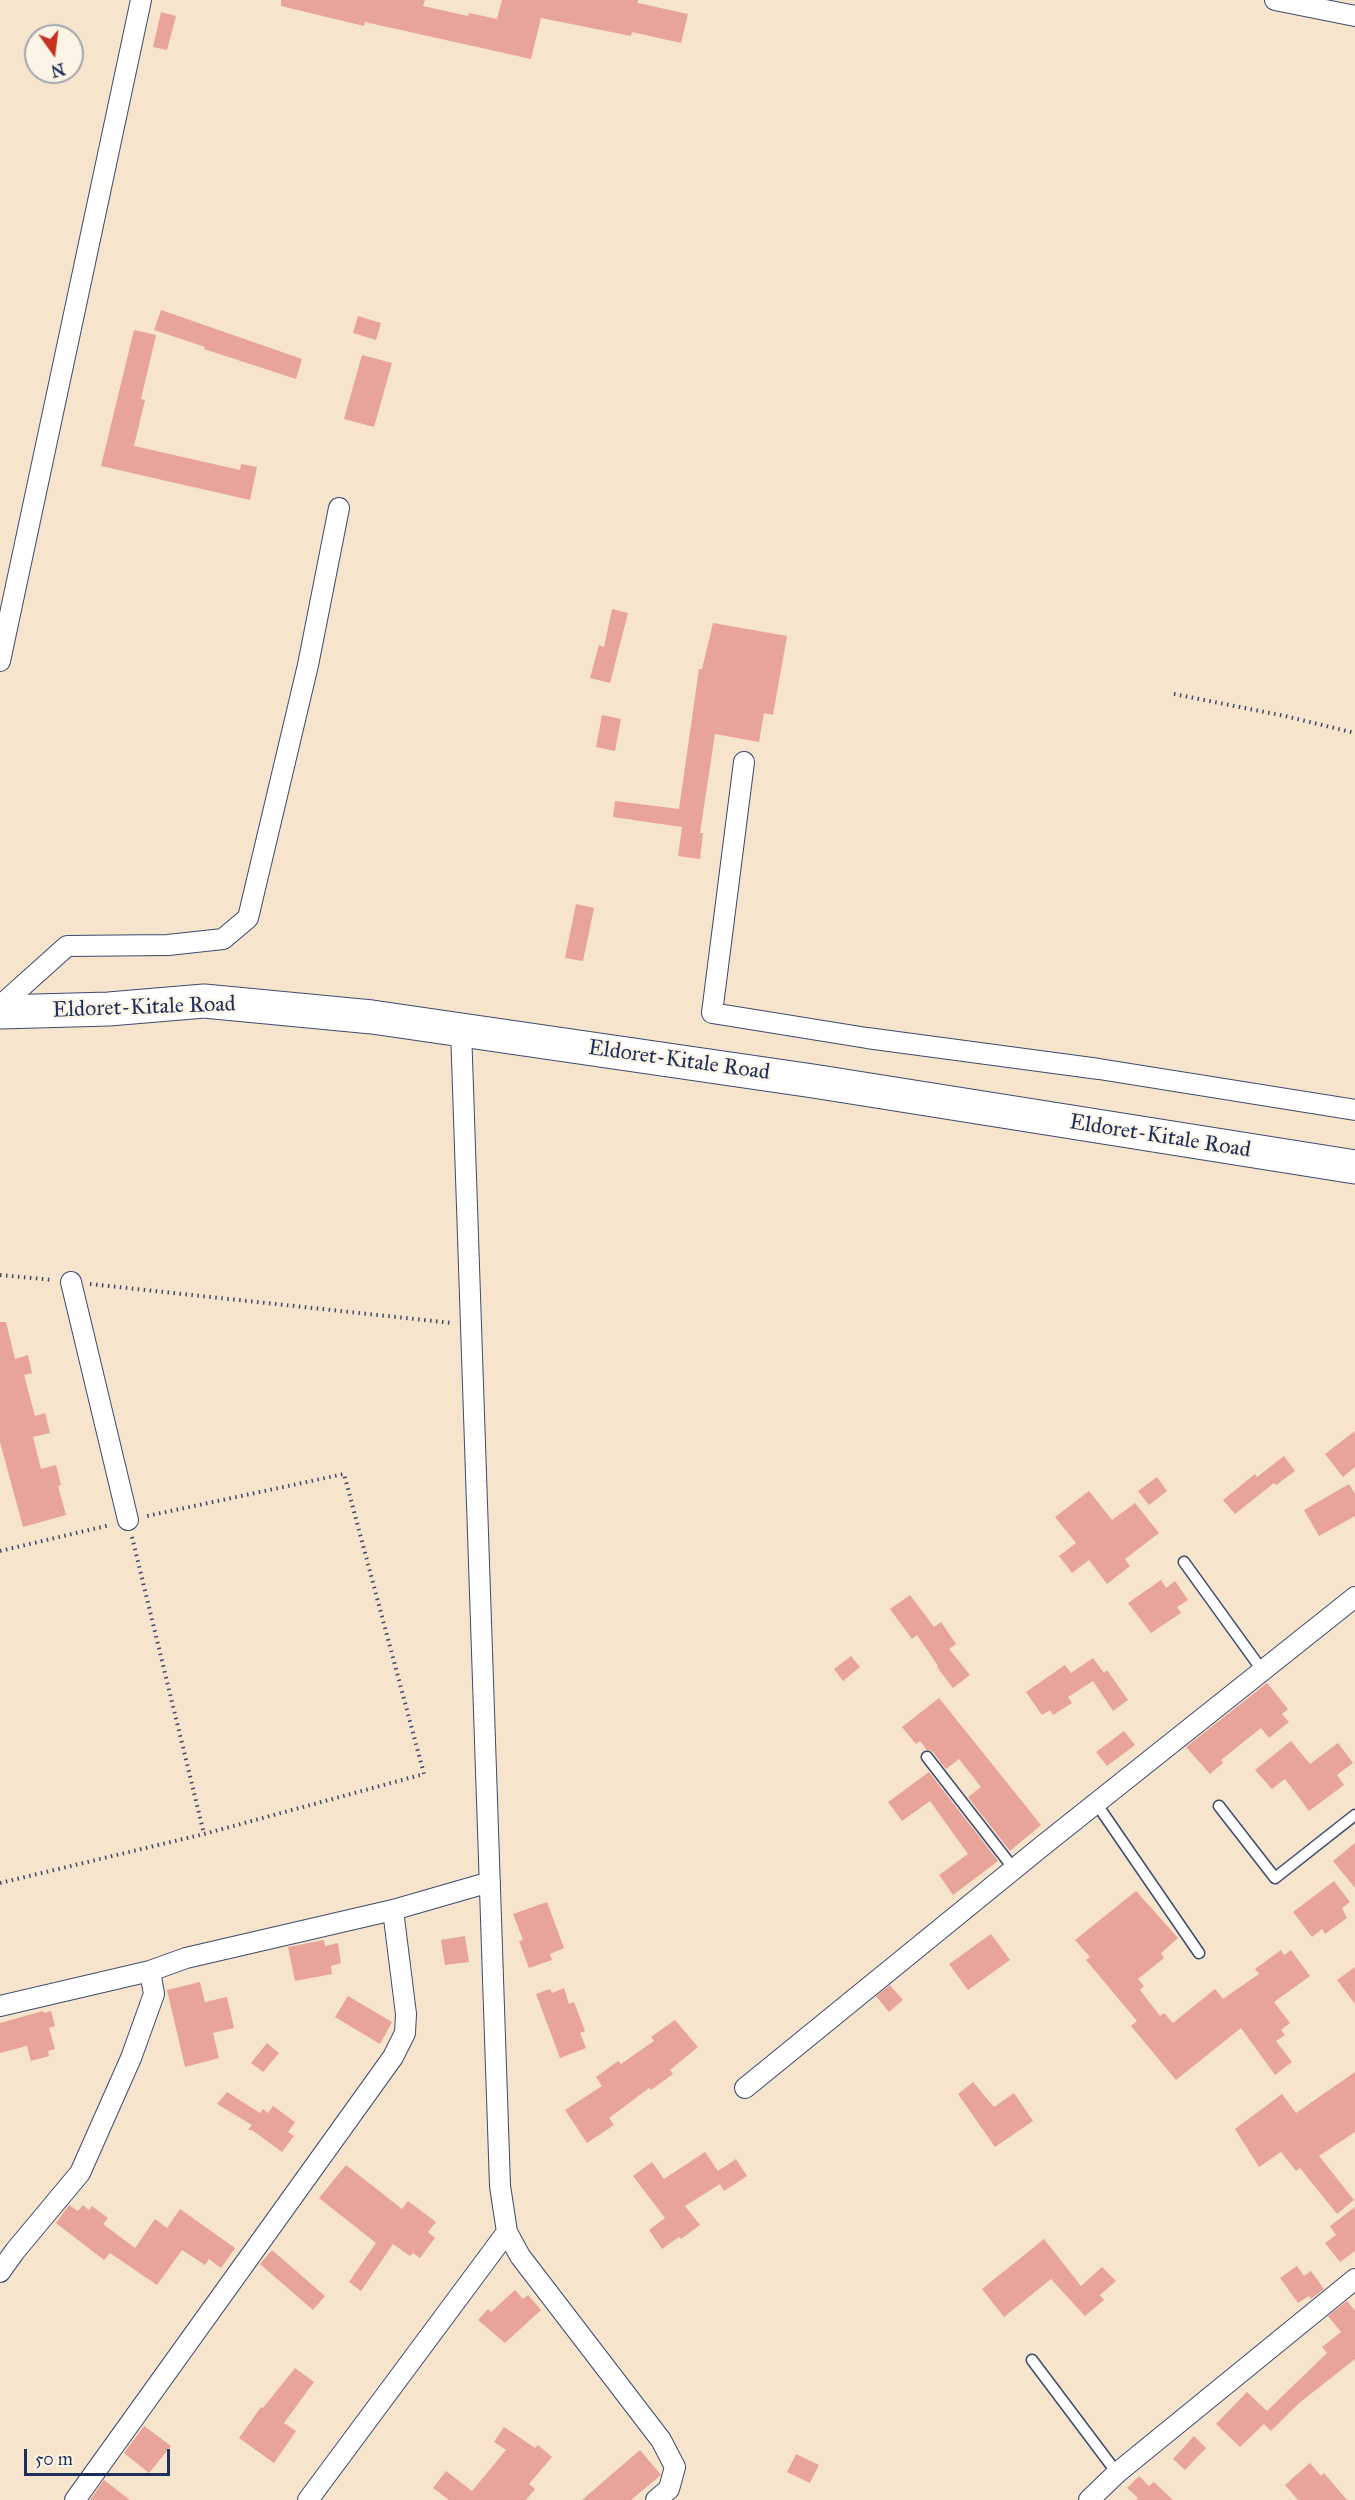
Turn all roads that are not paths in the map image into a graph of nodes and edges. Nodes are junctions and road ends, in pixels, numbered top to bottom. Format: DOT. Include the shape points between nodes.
graph roads {
  1 [pos="141,0"];
  2 [pos="1275,0"];
  3 [pos="1355,16"];
  4 [pos="339,507"];
  5 [pos="0,661"];
  6 [pos="744,762"];
  7 [pos="0,1005"];
  8 [pos="0,1012"];
  9 [pos="461,1029"];
  10 [pos="1355,1110"];
  11 [pos="1355,1167"];
  12 [pos="71,1282"];
  13 [pos="128,1520"];
  14 [pos="1184,1562"];
  15 [pos="1355,1597"];
  16 [pos="1262,1670"];
  17 [pos="927,1757"];
  18 [pos="1096,1803"];
  19 [pos="1219,1806"];
  20 [pos="1355,1815"];
  21 [pos="1014,1869"];
  22 [pos="490,1882"];
  23 [pos="393,1910"];
  24 [pos="1199,1953"];
  25 [pos="150,1971"];
  26 [pos="0,2006"];
  27 [pos="745,2088"];
  28 [pos="507,2232"];
  29 [pos="0,2272"];
  30 [pos="1355,2279"];
  31 [pos="1032,2360"];
  32 [pos="1116,2473"];
  33 [pos="75,2500"];
  34 [pos="308,2500"];
  35 [pos="656,2500"];
  36 [pos="1089,2500"];
  1 -- 5 [label="street"];
  2 -- 3 [label="street"];
  4 -- 7 [label="street" via="308,665 248,918 223,939 168,945 68,946"];
  6 -- 10 [label="street" via="712,1013"];
  8 -- 9 [label="highway, Eldoret-Kitale Road" via="204,1002 338,1013"];
  9 -- 11 [label="highway, Eldoret-Kitale Road"];
  9 -- 22 [label="street"];
  12 -- 13 [label="street"];
  14 -- 16 [label="lane"];
  15 -- 16 [label="street"];
  16 -- 18 [label="street"];
  17 -- 21 [label="lane"];
  18 -- 21 [label="street"];
  18 -- 24 [label="lane"];
  19 -- 20 [label="lane" via="1275,1878"];
  21 -- 27 [label="street"];
  22 -- 23 [label="street"];
  22 -- 28 [label="street" via="500,2186"];
  23 -- 25 [label="street" via="186,1958"];
  23 -- 33 [label="street" via="406,2014 405,2033 393,2057"];
  25 -- 26 [label="street"];
  25 -- 29 [label="street" via="154,1994 131,2058 80,2173"];
  28 -- 34 [label="street"];
  28 -- 35 [label="street" via="520,2256 661,2440 675,2467 669,2489"];
  30 -- 32 [label="street"];
  31 -- 32 [label="lane"];
  32 -- 36 [label="street"];
}
